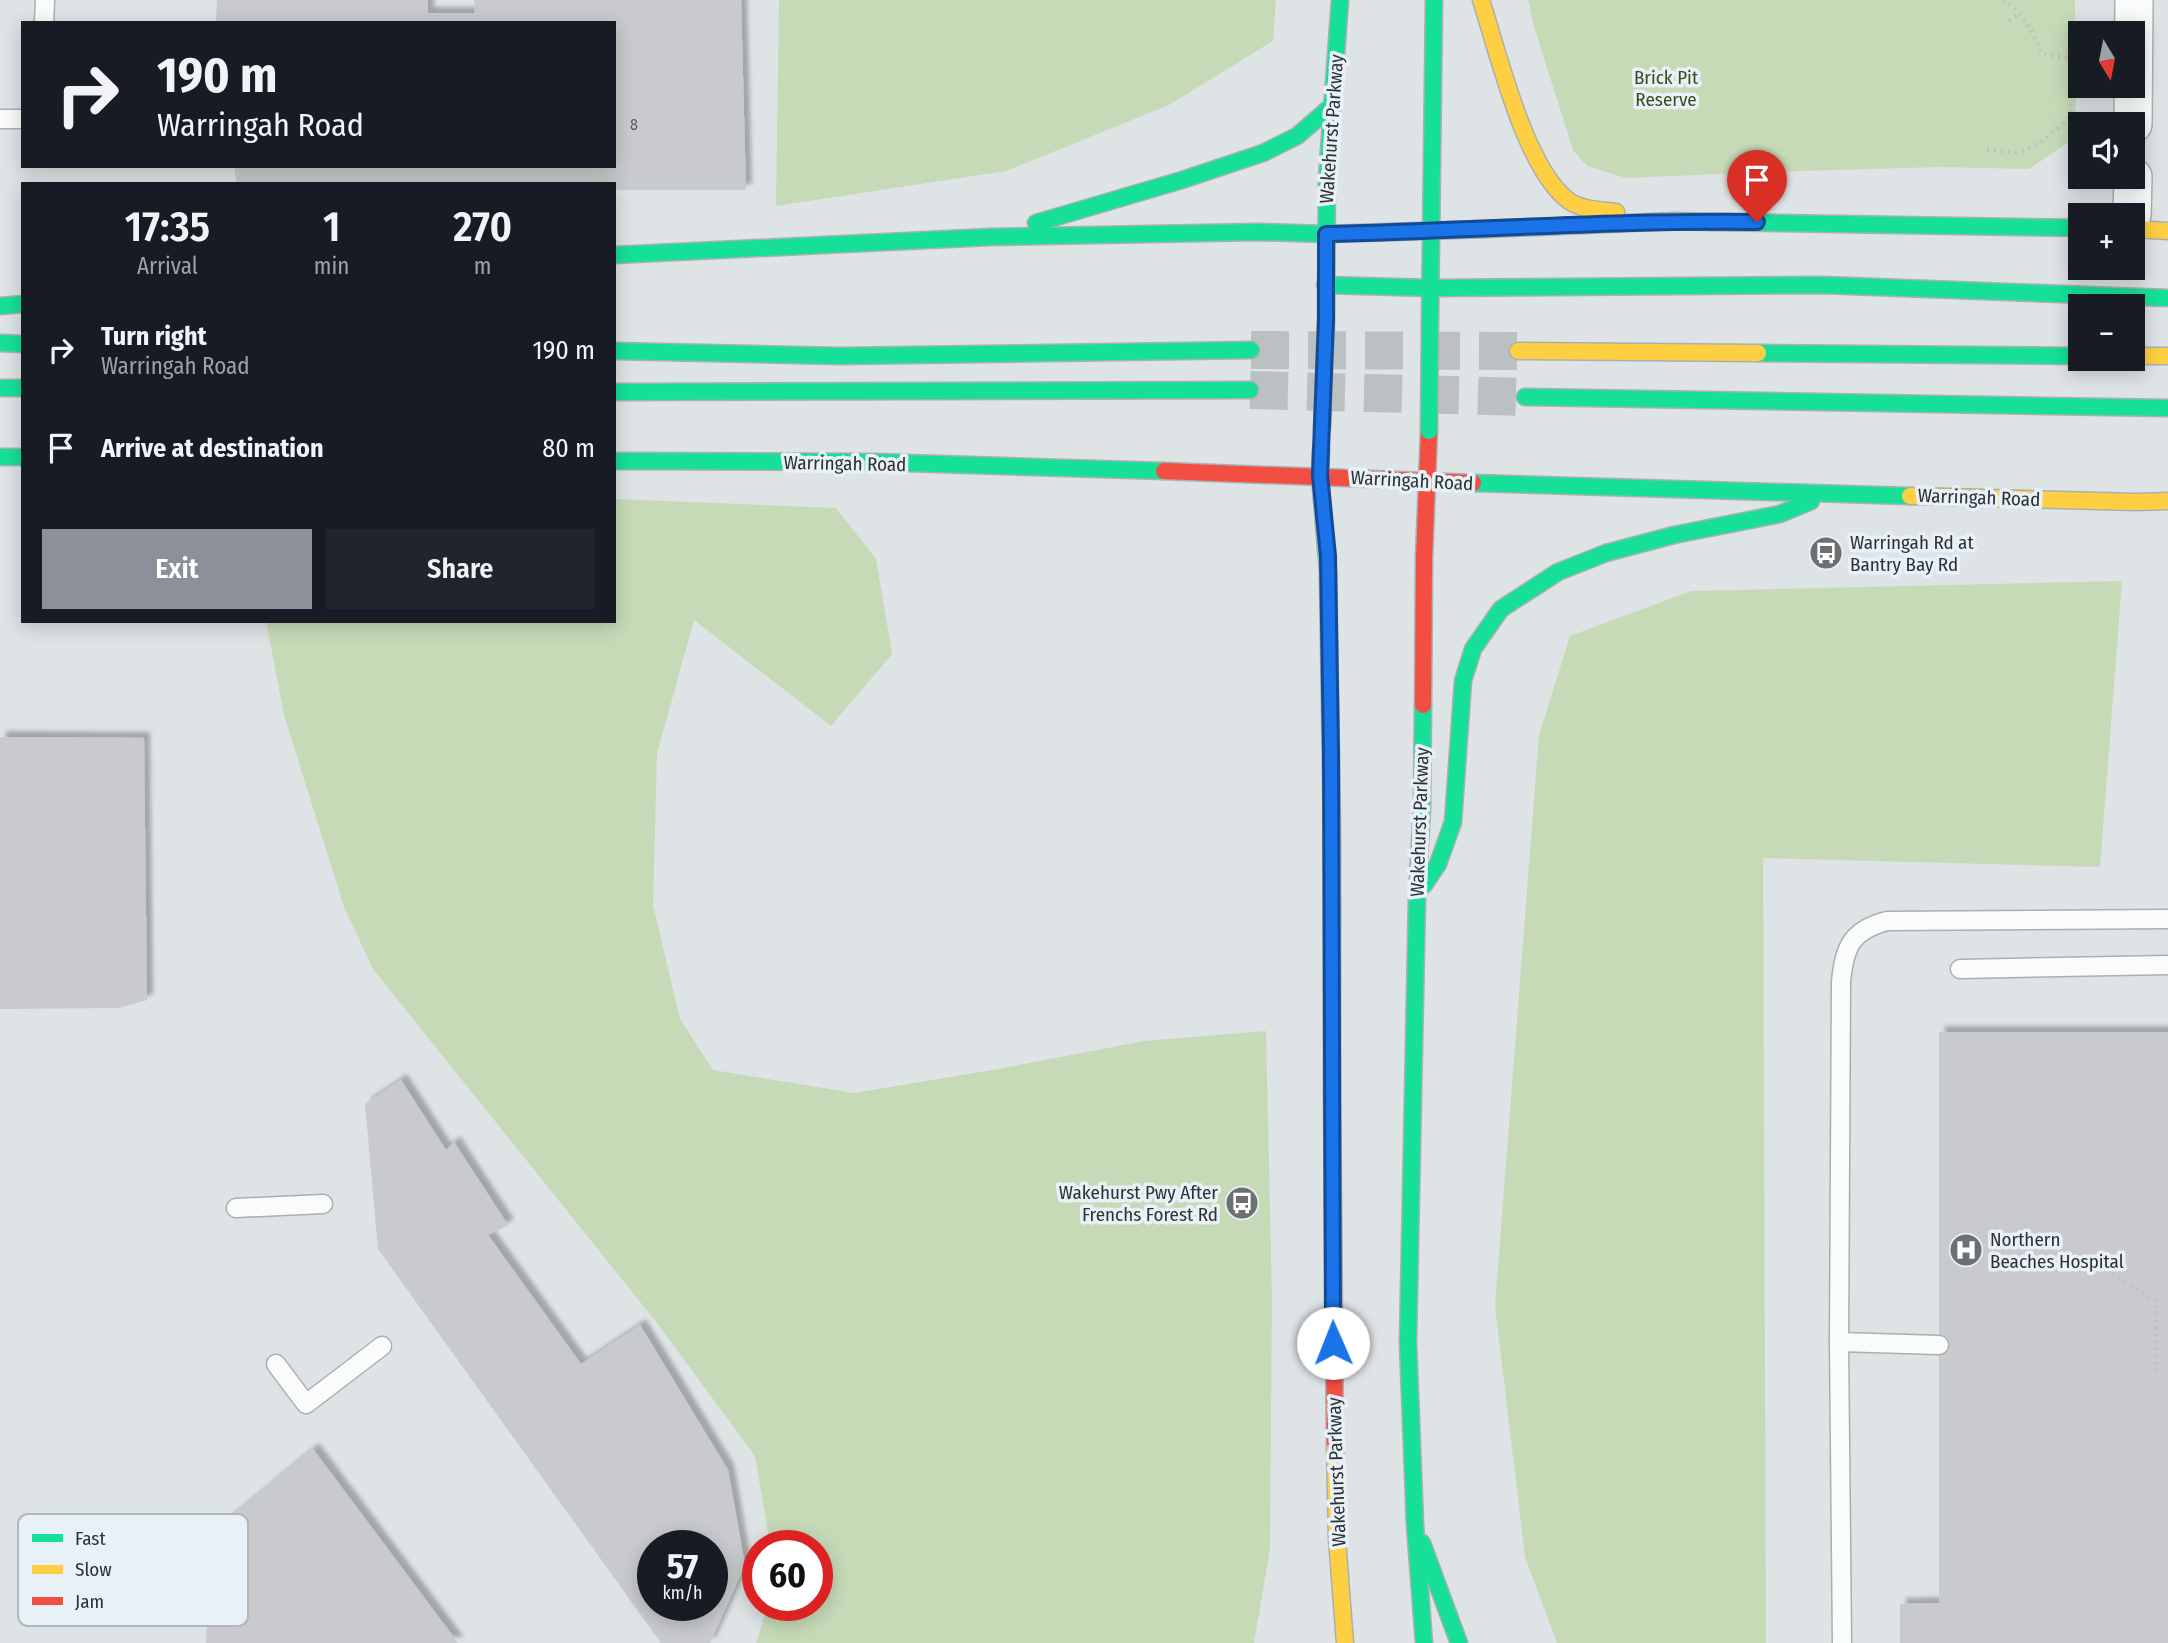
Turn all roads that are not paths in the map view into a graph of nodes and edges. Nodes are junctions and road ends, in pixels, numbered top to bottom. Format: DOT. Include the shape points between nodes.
graph roads {
  1 [pos="45,0"];
  2 [pos="1340,0"];
  3 [pos="1434,0"];
  4 [pos="1481,0"];
  5 [pos="2134,0"];
  6 [pos="44,21"];
  7 [pos="1333,105"];
  8 [pos="2133,112"];
  9 [pos="0,119"];
  10 [pos="21,119"];
  11 [pos="1676,221"];
  12 [pos="2068,228"];
  13 [pos="2145,230"];
  14 [pos="2168,231"];
  15 [pos="1431,232"];
  16 [pos="1326,234"];
  17 [pos="990,237"];
  18 [pos="616,256"];
  19 [pos="1325,285"];
  20 [pos="1432,288"];
  21 [pos="2168,298"];
  22 [pos="21,304"];
  23 [pos="0,306"];
  24 [pos="0,343"];
  25 [pos="21,344"];
  26 [pos="1251,350"];
  27 [pos="616,351"];
  28 [pos="1518,351"];
  29 [pos="2068,356"];
  30 [pos="2145,356"];
  31 [pos="2168,356"];
  32 [pos="0,388"];
  33 [pos="21,388"];
  34 [pos="1250,390"];
  35 [pos="616,392"];
  36 [pos="1525,397"];
  37 [pos="2168,408"];
  38 [pos="0,457"];
  39 [pos="21,457"];
  40 [pos="616,461"];
  41 [pos="1320,475"];
  42 [pos="1426,480"];
  43 [pos="1829,493"];
  44 [pos="2168,501"];
  45 [pos="1416,896"];
  46 [pos="2168,919"];
  47 [pos="2168,965"];
  48 [pos="1960,969"];
  49 [pos="323,1203"];
  50 [pos="236,1208"];
  51 [pos="1839,1342"];
  52 [pos="1939,1345"];
  53 [pos="382,1346"];
  54 [pos="276,1364"];
  55 [pos="1415,1525"];
  56 [pos="1342,1638"];
  57 [pos="1424,1643"];
  58 [pos="1459,1643"];
  59 [pos="1842,1643"];
  1 -- 6 [label="lane"];
  2 -- 7 [label="main road, Wakehurst Parkway"];
  3 -- 15 [label="main road, Wakehurst Parkway"];
  4 -- 11 [label="main road" via="1522,125 1555,189 1585,208"];
  5 -- 8 [label="street"];
  7 -- 16 [label="main road, Wakehurst Parkway"];
  7 -- 17 [label="main road" via="1297,135 1263,152"];
  9 -- 10 [label="lane"];
  11 -- 12 [label="main road"];
  11 -- 15 [label="main road"];
  13 -- 14 [label="main road"];
  15 -- 16 [label="main road"];
  15 -- 20 [label="main road, Wakehurst Parkway"];
  16 -- 17 [label="main road"];
  16 -- 19 [label="main road, Wakehurst Parkway"];
  17 -- 18 [label="main road"];
  19 -- 20 [label="main road"];
  19 -- 41 [label="main road, Wakehurst Parkway, bridge"];
  20 -- 21 [label="main road" via="1823,285"];
  20 -- 42 [label="main road, Wakehurst Parkway, bridge"];
  22 -- 23 [label="main road"];
  24 -- 25 [label="main road"];
  26 -- 27 [label="main road" via="840,356"];
  28 -- 29 [label="main road"];
  30 -- 31 [label="main road"];
  32 -- 33 [label="main road"];
  34 -- 35 [label="main road"];
  36 -- 37 [label="main road"];
  38 -- 39 [label="main road"];
  40 -- 41 [label="main road, Warringah Road" via="874,462"];
  41 -- 42 [label="main road, Warringah Road"];
  41 -- 56 [label="main road, Wakehurst Parkway" via="1328,572 1332,1267"];
  42 -- 43 [label="main road, Warringah Road"];
  42 -- 45 [label="main road, Wakehurst Parkway" via="1422,807"];
  43 -- 44 [label="main road, Warringah Road"];
  43 -- 45 [label="main road" via="1780,514 1606,553 1558,572 1501,609 1473,649 1463,681 1453,822 1438,864"];
  45 -- 55 [label="main road, Wakehurst Parkway" via="1408,1343"];
  46 -- 51 [label="lane" via="1902,919 1873,924 1847,948 1841,982"];
  47 -- 48 [label="lane"];
  49 -- 50 [label="lane"];
  51 -- 52 [label="lane"];
  51 -- 59 [label="lane"];
  53 -- 54 [label="lane" via="306,1404"];
  55 -- 57 [label="main road, Wakehurst Parkway"];
  55 -- 58 [label="main road"];
}
